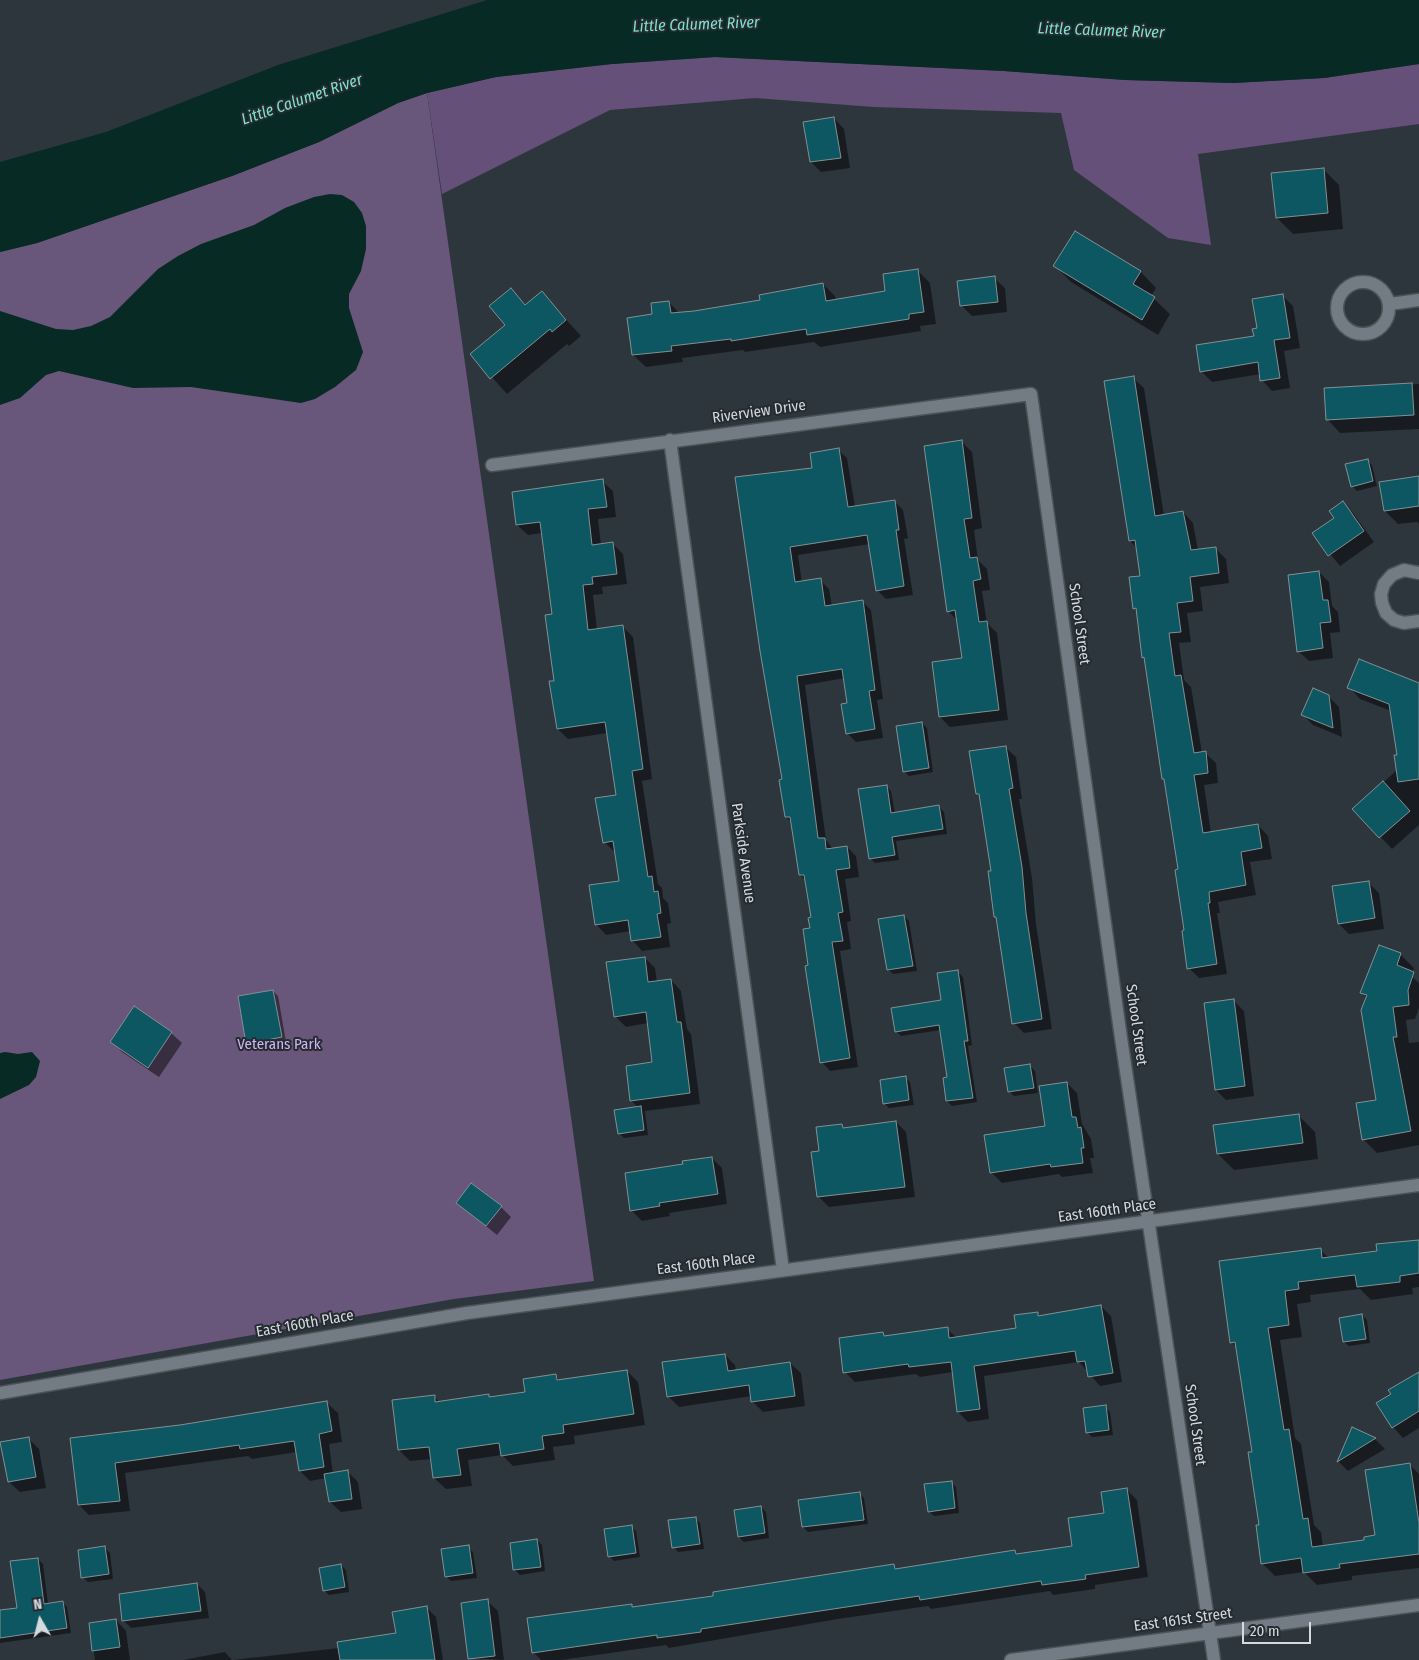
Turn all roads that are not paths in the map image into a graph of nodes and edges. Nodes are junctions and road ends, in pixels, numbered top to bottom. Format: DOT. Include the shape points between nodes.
graph roads {
  1 [pos="1419,300"];
  2 [pos="1390,304"];
  3 [pos="1031,394"];
  4 [pos="670,440"];
  5 [pos="492,465"];
  6 [pos="1419,573"];
  7 [pos="1419,621"];
  8 [pos="1419,1185"];
  9 [pos="1149,1222"];
  10 [pos="783,1270"];
  11 [pos="0,1393"];
  12 [pos="1419,1605"];
  13 [pos="1210,1632"];
  14 [pos="1010,1660"];
  15 [pos="1214,1660"];
  1 -- 2 [label="street"];
  2 -- 2 [label="street" via="1378,286 1359,282 1348,286 1340,295 1337,315 1350,331 1370,334 1385,324"];
  3 -- 4 [label="street, Riverview Drive"];
  3 -- 9 [label="street, School Street"];
  4 -- 5 [label="street, Riverview Drive"];
  4 -- 10 [label="street, Parkside Avenue"];
  6 -- 7 [label="street" via="1404,570 1392,575 1381,594 1386,613 1394,620 1404,624"];
  8 -- 9 [label="street, East 160th Place"];
  9 -- 10 [label="street, East 160th Place"];
  9 -- 13 [label="street, School Street"];
  10 -- 11 [label="street, East 160th Place" via="467,1313"];
  12 -- 13 [label="street, East 161st Street"];
  13 -- 14 [label="street, East 161st Street"];
  13 -- 15 [label="street, School Street"];
}
